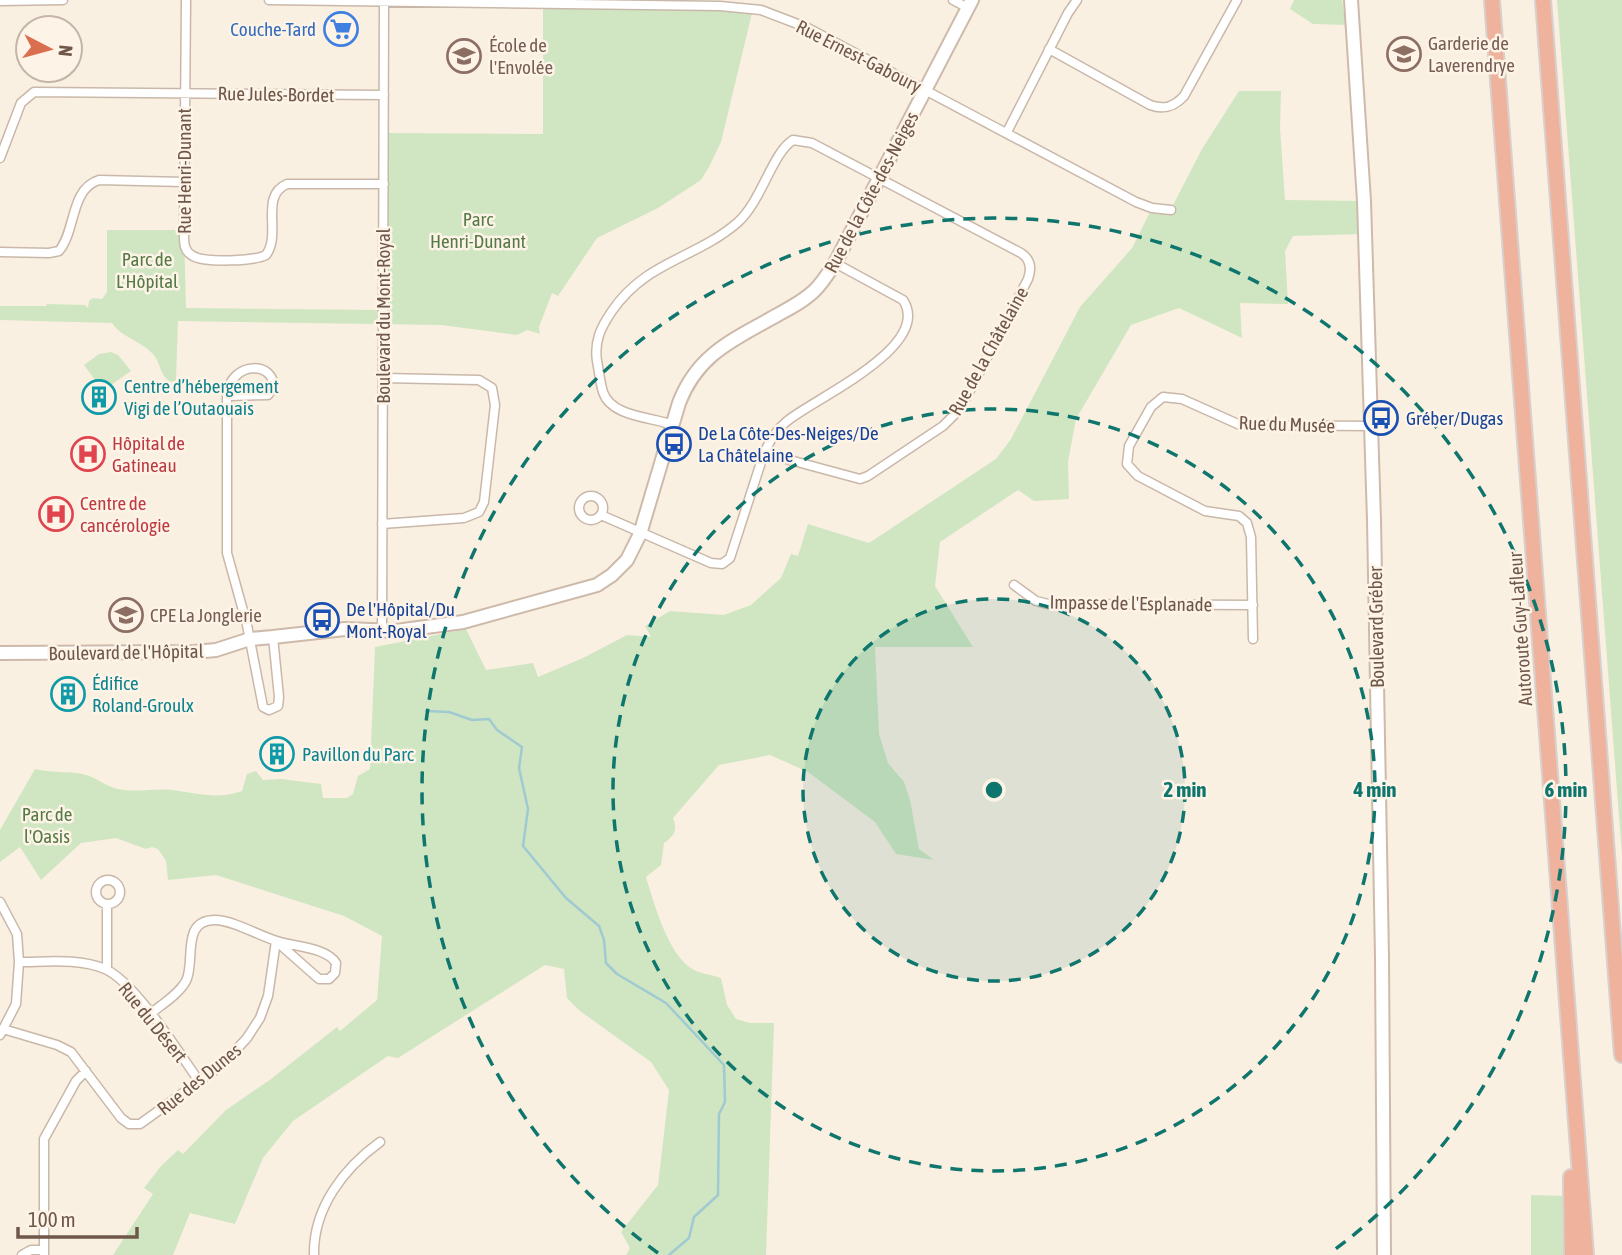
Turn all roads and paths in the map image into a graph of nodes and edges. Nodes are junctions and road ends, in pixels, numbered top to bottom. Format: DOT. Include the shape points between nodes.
graph roads {
  1 [pos="63,0"];
  2 [pos="186,0"];
  3 [pos="269,0"];
  4 [pos="278,0"];
  5 [pos="953,0"];
  6 [pos="1077,0"];
  7 [pos="1237,0"];
  8 [pos="1351,0"];
  9 [pos="1492,0"];
  10 [pos="1543,0"];
  11 [pos="0,1"];
  12 [pos="535,2"];
  13 [pos="384,3"];
  14 [pos="970,4"];
  15 [pos="1049,49"];
  16 [pos="925,90"];
  17 [pos="185,93"];
  18 [pos="384,95"];
  19 [pos="1007,132"];
  20 [pos="0,158"];
  21 [pos="879,178"];
  22 [pos="184,182"];
  23 [pos="384,184"];
  24 [pos="1171,209"];
  25 [pos="0,253"];
  26 [pos="835,263"];
  27 [pos="383,378"];
  28 [pos="227,396"];
  29 [pos="673,425"];
  30 [pos="1371,426"];
  31 [pos="765,453"];
  32 [pos="601,514"];
  33 [pos="382,524"];
  34 [pos="640,534"];
  35 [pos="1014,585"];
  36 [pos="1253,605"];
  37 [pos="382,629"];
  38 [pos="273,637"];
  39 [pos="250,639"];
  40 [pos="1254,639"];
  41 [pos="0,653"];
  42 [pos="0,902"];
  43 [pos="107,905"];
  44 [pos="276,941"];
  45 [pos="19,962"];
  46 [pos="107,969"];
  47 [pos="150,1014"];
  48 [pos="2,1032"];
  49 [pos="1570,1042"];
  50 [pos="1622,1055"];
  51 [pos="86,1071"];
  52 [pos="200,1081"];
  53 [pos="380,1142"];
  54 [pos="44,1252"];
  55 [pos="22,1255"];
  56 [pos="314,1255"];
  57 [pos="1384,1255"];
  58 [pos="1572,1255"];
  59 [pos="1586,1255"];
  1 -- 11 [label="street"];
  2 -- 17 [label="street, Rue Henri-Dunant"];
  3 -- 4 [label="street, Rue Ernest-Gaboury"];
  4 -- 13 [label="street, Rue Ernest-Gaboury"];
  5 -- 14 [label="street"];
  6 -- 15 [label="street"];
  7 -- 15 [label="street" via="1184,96 1172,107 1150,105"];
  8 -- 30 [label="street, Boulevard Gréber" via="1364,201"];
  9 -- 49 [label="highway, Autoroute Guy-Lafleur"];
  10 -- 50 [label="highway"];
  12 -- 13 [label="street, Rue Ernest-Gaboury"];
  12 -- 16 [label="street, Rue Ernest-Gaboury" via="761,10 796,23"];
  13 -- 18 [label="street, Boulevard du Mont-Royal"];
  14 -- 16 [label="street, Rue de la Côte-des-Neiges"];
  15 -- 19 [label="street"];
  16 -- 19 [label="street, Rue Ernest-Gaboury"];
  16 -- 21 [label="street, Rue de la Côte-des-Neiges"];
  17 -- 18 [label="street, Rue Jules-Bordet"];
  17 -- 20 [label="street, Rue Jules-Bordet" via="28,94 20,103"];
  17 -- 22 [label="street, Rue Henri-Dunant"];
  18 -- 23 [label="street, Boulevard du Mont-Royal"];
  19 -- 24 [label="street, Rue Ernest-Gaboury" via="1136,202"];
  21 -- 26 [label="street, Rue de la Côte-des-Neiges"];
  21 -- 29 [label="street, Rue de la Châtelaine" via="812,143 793,140 784,147 759,196 739,221 642,278 625,293 597,342 604,395 621,410"];
  21 -- 31 [label="street, Rue de la Châtelaine" via="1021,253 1030,264 1028,279 956,413 868,476 855,479"];
  22 -- 23 [label="street, Rue Henri-Dunant" via="188,252 201,258 252,260 266,255 272,245 273,200 282,186"];
  22 -- 25 [label="street" via="93,182 82,193 59,251"];
  23 -- 27 [label="street, Boulevard du Mont-Royal"];
  26 -- 29 [label="street, Rue de la Côte-des-Neiges" via="806,298 704,361 688,383"];
  26 -- 31 [label="street" via="902,300 908,310 906,321 883,357 783,424"];
  27 -- 33 [label="street, Boulevard du Mont-Royal"];
  27 -- 33 [label="street" via="479,380 492,388 495,405 479,512 464,518"];
  28 -- 28 [label="street" via="230,380 238,372 261,369 273,378 274,388 268,395"];
  28 -- 39 [label="street" via="228,553"];
  29 -- 34 [label="street, Rue de la Côte-des-Neiges"];
  30 -- 36 [label="street, Rue du Musée" via="1240,425 1176,397 1159,398 1151,407 1129,446 1127,464 1138,476 1205,510 1239,516 1247,523"];
  30 -- 57 [label="street, Boulevard Gréber"];
  31 -- 34 [label="street" via="733,554 726,562 717,565"];
  32 -- 34 [label="street"];
  33 -- 37 [label="street, Boulevard du Mont-Royal"];
  34 -- 37 [label="street, Rue de la Côte-des-Neiges" via="620,567 588,589 463,622"];
  35 -- 36 [label="street, Impasse de l'Esplanade" via="1048,604"];
  36 -- 40 [label="street, Rue du Musée"];
  37 -- 38 [label="street, Boulevard de l'Hôpital"];
  38 -- 39 [label="street, Boulevard de l'Hôpital"];
  38 -- 39 [label="street" via="279,697 278,706 269,710 263,707"];
  39 -- 41 [label="street, Boulevard de l'Hôpital" via="194,652"];
  42 -- 45 [label="street" via="17,934"];
  43 -- 46 [label="street"];
  44 -- 44 [label="street" via="319,979 335,973 336,963 330,956"];
  44 -- 47 [label="street" via="220,921 203,923 191,940 186,982"];
  44 -- 52 [label="street, Rue des Dunes" via="260,1018 232,1056"];
  45 -- 46 [label="street, Rue du Désert" via="82,963"];
  45 -- 48 [label="street" via="18,998"];
  46 -- 47 [label="street, Rue du Désert"];
  47 -- 52 [label="street, Rue du Désert"];
  48 -- 51 [label="street, Rue des Dunes" via="65,1048"];
  49 -- 58 [label="highway"];
  49 -- 59 [label="highway, Autoroute Guy-Lafleur"];
  51 -- 52 [label="street, Rue des Dunes" via="121,1118 134,1125 146,1122"];
  51 -- 54 [label="street" via="44,1139"];
  53 -- 56 [label="street" via="337,1183 315,1236"];
  54 -- 55 [label="street" via="30,1250"];
}
